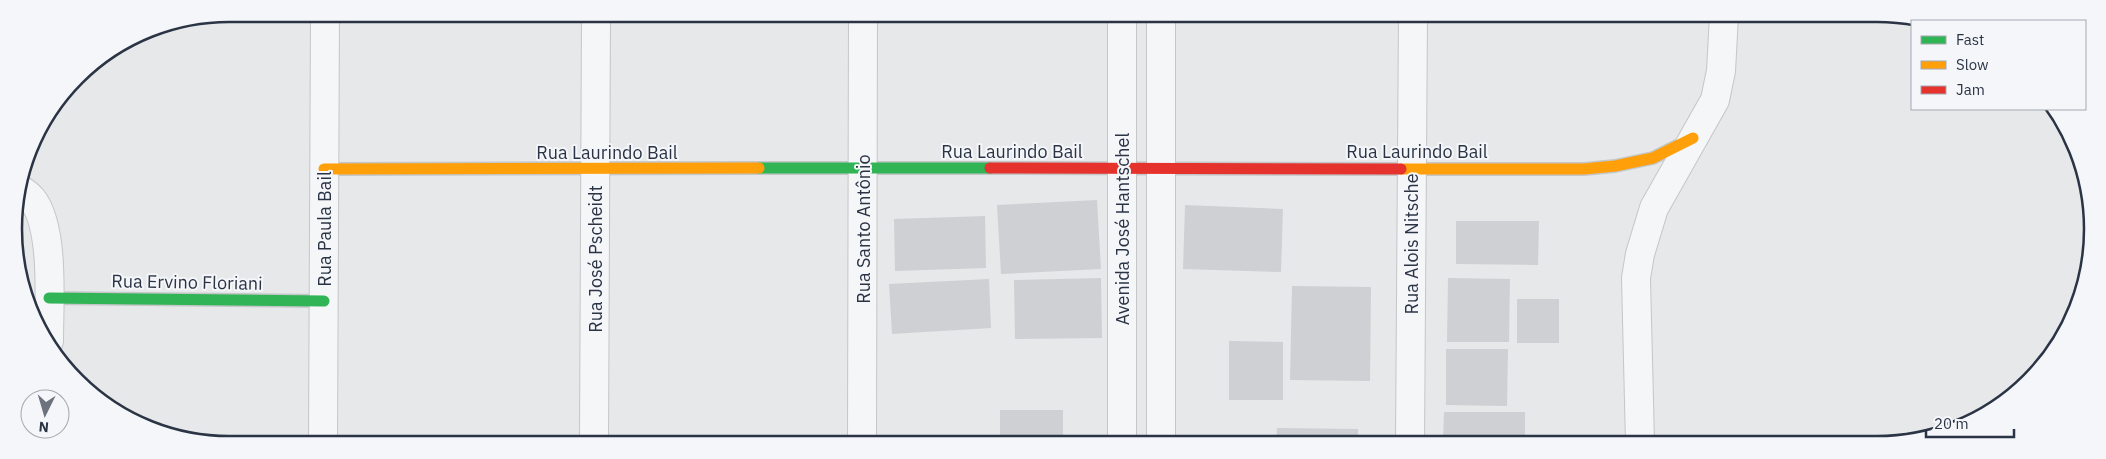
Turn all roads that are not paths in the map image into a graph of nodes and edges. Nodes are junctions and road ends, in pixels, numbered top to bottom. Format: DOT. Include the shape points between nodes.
graph roads {
  1 [pos="325,22"];
  2 [pos="596,22"];
  3 [pos="863,22"];
  4 [pos="1122,22"];
  5 [pos="1161,22"];
  6 [pos="1413,22"];
  7 [pos="1724,22"];
  8 [pos="1693,138"];
  9 [pos="1122,168"];
  10 [pos="1161,168"];
  11 [pos="324,169"];
  12 [pos="863,169"];
  13 [pos="1412,169"];
  14 [pos="595,170"];
  15 [pos="25,193"];
  16 [pos="49,298"];
  17 [pos="324,301"];
  18 [pos="49,331"];
  19 [pos="324,436"];
  20 [pos="594,436"];
  21 [pos="862,436"];
  22 [pos="1122,436"];
  23 [pos="1161,436"];
  24 [pos="1410,436"];
  25 [pos="1640,436"];
  1 -- 11 [label="street, Rua Paula Bail"];
  2 -- 14 [label="street, Rua José Pscheidt"];
  3 -- 12 [label="street, Rua Santo Antônio"];
  4 -- 9 [label="street, Avenida José Hantschel"];
  5 -- 10 [label="street"];
  6 -- 13 [label="street, Rua Alois Nitsche"];
  7 -- 8 [label="street" via="1721,71 1715,100"];
  8 -- 13 [label="street, Rua Laurindo Bail" via="1648,161 1617,167"];
  8 -- 25 [label="street" via="1654,208 1640,254 1636,278"];
  9 -- 10 [label="street, Rua Laurindo Bail"];
  9 -- 12 [label="street, Rua Laurindo Bail"];
  9 -- 22 [label="street, Avenida José Hantschel"];
  10 -- 13 [label="street, Rua Laurindo Bail"];
  10 -- 23 [label="street"];
  11 -- 14 [label="street, Rua Laurindo Bail"];
  11 -- 17 [label="street, Rua Paula Bail"];
  12 -- 14 [label="street, Rua Laurindo Bail"];
  12 -- 21 [label="street, Rua Santo Antônio"];
  13 -- 24 [label="street, Rua Alois Nitsche"];
  14 -- 20 [label="street, Rua José Pscheidt"];
  15 -- 16 [label="street" via="33,200 44,222"];
  16 -- 17 [label="street, Rua Ervino Floriani"];
  16 -- 18 [label="street"];
  17 -- 19 [label="street, Rua Paula Bail"];
}
